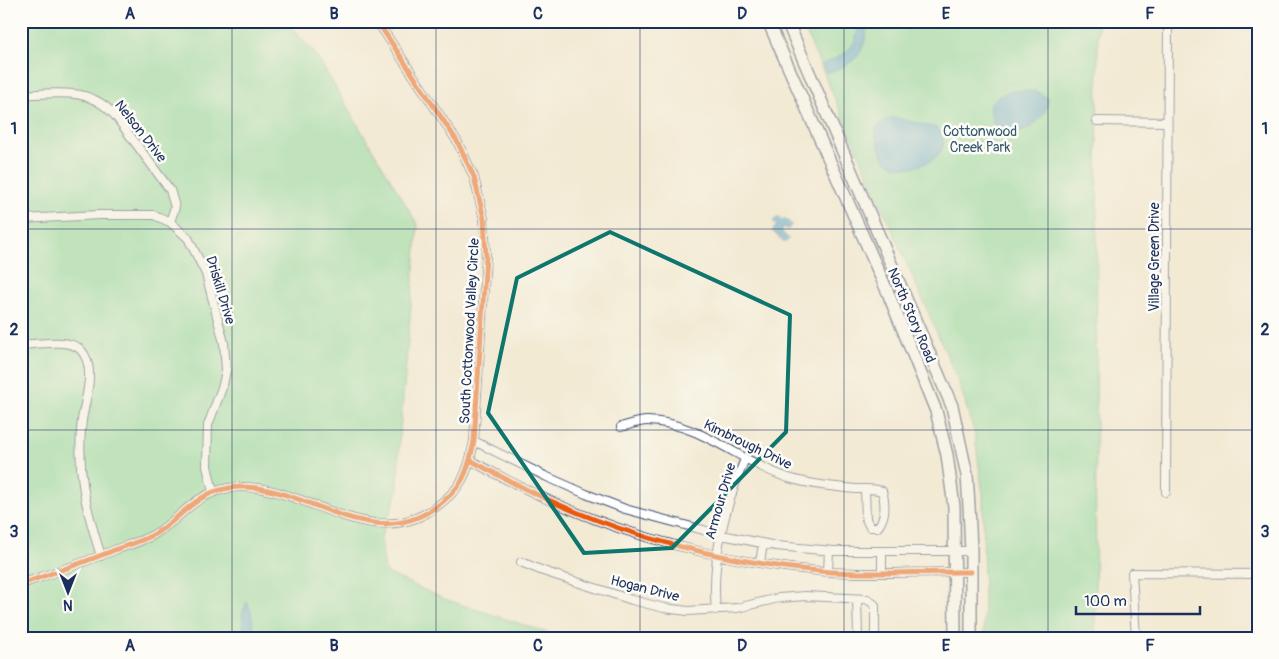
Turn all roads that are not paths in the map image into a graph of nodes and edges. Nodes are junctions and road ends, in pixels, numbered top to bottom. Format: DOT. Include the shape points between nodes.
graph roads {
  1 [pos="377,21"];
  2 [pos="768,21"];
  3 [pos="787,21"];
  4 [pos="1168,21"];
  5 [pos="21,95"];
  6 [pos="1097,121"];
  7 [pos="1167,122"];
  8 [pos="21,219"];
  9 [pos="170,222"];
  10 [pos="21,345"];
  11 [pos="621,427"];
  12 [pos="474,440"];
  13 [pos="745,459"];
  14 [pos="470,460"];
  15 [pos="865,489"];
  16 [pos="213,492"];
  17 [pos="1166,492"];
  18 [pos="969,506"];
  19 [pos="954,507"];
  20 [pos="722,535"];
  21 [pos="763,544"];
  22 [pos="829,551"];
  23 [pos="882,551"];
  24 [pos="955,551"];
  25 [pos="971,551"];
  26 [pos="101,556"];
  27 [pos="718,556"];
  28 [pos="521,562"];
  29 [pos="760,563"];
  30 [pos="828,572"];
  31 [pos="882,572"];
  32 [pos="955,572"];
  33 [pos="971,572"];
  34 [pos="1258,574"];
  35 [pos="21,584"];
  36 [pos="857,600"];
  37 [pos="716,610"];
  38 [pos="860,638"];
  39 [pos="872,638"];
  40 [pos="955,638"];
  41 [pos="971,638"];
  42 [pos="1136,638"];
  1 -- 12 [label="street, South Cottonwood Valley Circle" via="457,141 474,178 484,219 486,256"];
  2 -- 19 [label="main road, North Story Road" via="885,286 936,411 947,455"];
  3 -- 18 [label="main road, North Story Road" via="947,392 961,442"];
  4 -- 7 [label="street, Village Green Drive"];
  5 -- 9 [label="street, Nelson Drive" via="75,93 89,96 108,107 170,190 175,207"];
  6 -- 7 [label="street"];
  7 -- 17 [label="street, Village Green Drive"];
  8 -- 9 [label="street, Driskill Drive" via="134,214 154,215"];
  9 -- 16 [label="street, Driskill Drive" via="188,238 206,274 224,343 226,370 207,434 207,466"];
  10 -- 26 [label="street" via="72,345 80,349 86,359 90,372 80,455 88,514"];
  11 -- 13 [label="street, Kimbrough Drive" via="646,421 672,425 701,434"];
  12 -- 14 [label="street, South Cottonwood Valley Circle"];
  12 -- 20 [label="street" via="586,494"];
  13 -- 15 [label="street, Kimbrough Drive" via="791,479 818,486"];
  13 -- 20 [label="street, Armour Drive" via="735,482"];
  14 -- 16 [label="street, South Cottonwood Valley Circle" via="463,480 448,499 428,513 397,523 368,523 266,489 230,488"];
  14 -- 27 [label="street" via="595,520"];
  15 -- 15 [label="street, Kimbrough Drive" via="866,519 870,526 878,526 884,519 885,500 882,492"];
  16 -- 26 [label="street, South Cottonwood Valley Circle" via="192,503 152,536"];
  18 -- 19 [label="main road"];
  18 -- 25 [label="main road, North Story Road"];
  19 -- 24 [label="main road, North Story Road"];
  20 -- 21 [label="street"];
  20 -- 27 [label="street, Armour Drive"];
  21 -- 22 [label="street"];
  21 -- 29 [label="street"];
  22 -- 23 [label="street"];
  22 -- 30 [label="street"];
  23 -- 24 [label="street"];
  23 -- 31 [label="street"];
  24 -- 25 [label="street"];
  24 -- 32 [label="main road, North Story Road"];
  25 -- 33 [label="main road, North Story Road"];
  26 -- 35 [label="street, South Cottonwood Valley Circle"];
  27 -- 29 [label="street"];
  27 -- 37 [label="street, Armour Drive" via="714,576"];
  28 -- 37 [label="street, Hogan Drive" via="664,608"];
  29 -- 30 [label="street"];
  30 -- 31 [label="street"];
  31 -- 32 [label="street"];
  32 -- 33 [label="street"];
  32 -- 40 [label="main road, North Story Road"];
  33 -- 41 [label="main road, North Story Road"];
  34 -- 42 [label="street" via="1132,573"];
  36 -- 37 [label="street, Hogan Drive" via="778,598"];
  36 -- 38 [label="street"];
  36 -- 39 [label="street, Hogan Drive" via="867,599 875,605 875,634"];
}
